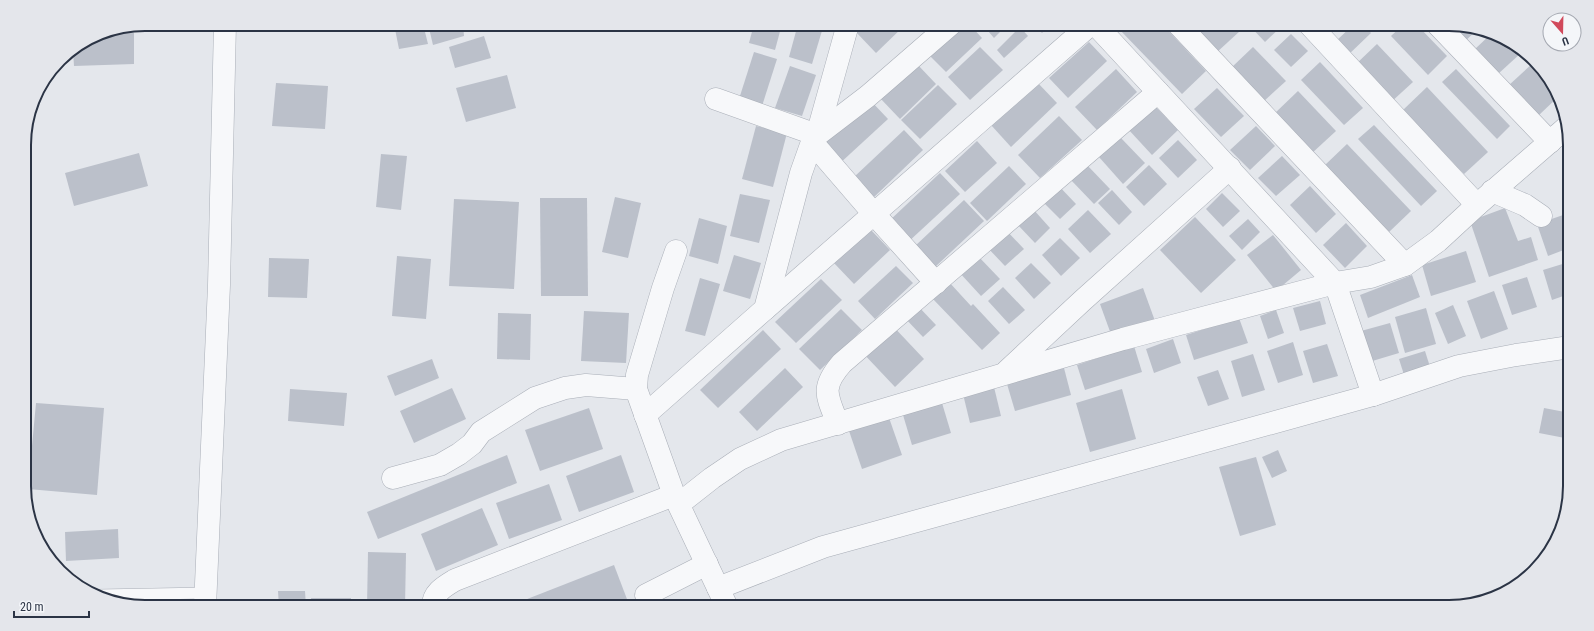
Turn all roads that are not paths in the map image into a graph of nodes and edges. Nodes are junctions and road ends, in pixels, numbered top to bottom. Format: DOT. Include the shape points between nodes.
graph roads {
  1 [pos="226,31"];
  2 [pos="846,31"];
  3 [pos="943,31"];
  4 [pos="1083,31"];
  5 [pos="1101,31"];
  6 [pos="1185,31"];
  7 [pos="1316,31"];
  8 [pos="1444,31"];
  9 [pos="1158,92"];
  10 [pos="716,99"];
  11 [pos="1562,131"];
  12 [pos="815,138"];
  13 [pos="1550,142"];
  14 [pos="1230,168"];
  15 [pos="1485,198"];
  16 [pos="874,214"];
  17 [pos="1541,216"];
  18 [pos="676,251"];
  19 [pos="1405,265"];
  20 [pos="936,283"];
  21 [pos="1335,283"];
  22 [pos="765,309"];
  23 [pos="1563,348"];
  24 [pos="1003,375"];
  25 [pos="636,389"];
  26 [pos="1373,395"];
  27 [pos="644,415"];
  28 [pos="838,424"];
  29 [pos="393,478"];
  30 [pos="676,499"];
  31 [pos="707,564"];
  32 [pos="646,595"];
  33 [pos="114,596"];
  34 [pos="722,597"];
  35 [pos="206,600"];
  36 [pos="434,600"];
  1 -- 35 [label="street" via="219,285"];
  2 -- 12 [label="street"];
  3 -- 12 [label="street"];
  4 -- 16 [label="street"];
  5 -- 9 [label="street"];
  6 -- 19 [label="street"];
  7 -- 15 [label="street"];
  8 -- 13 [label="street"];
  9 -- 14 [label="street"];
  9 -- 20 [label="street"];
  10 -- 12 [label="street"];
  11 -- 13 [label="street"];
  12 -- 16 [label="street"];
  12 -- 22 [label="street" via="802,173"];
  13 -- 15 [label="street"];
  14 -- 21 [label="street"];
  14 -- 24 [label="street"];
  15 -- 17 [label="street" via="1525,204"];
  15 -- 19 [label="street" via="1438,241"];
  16 -- 20 [label="street"];
  16 -- 22 [label="street"];
  18 -- 25 [label="street" via="662,288 637,375"];
  19 -- 21 [label="street" via="1371,277"];
  20 -- 28 [label="street" via="832,374 827,396"];
  21 -- 24 [label="street" via="1123,339"];
  21 -- 26 [label="street"];
  22 -- 27 [label="street"];
  23 -- 26 [label="street" via="1459,366"];
  24 -- 28 [label="street"];
  25 -- 27 [label="street"];
  25 -- 29 [label="street" via="586,385 565,388 535,398 480,432 472,444 453,458 440,465"];
  26 -- 34 [label="street" via="823,547"];
  27 -- 30 [label="street"];
  28 -- 30 [label="street" via="781,440 740,459"];
  30 -- 31 [label="street"];
  30 -- 36 [label="street" via="455,580 440,590"];
  31 -- 32 [label="street"];
  31 -- 34 [label="street"];
  33 -- 35 [label="lane"];
}
